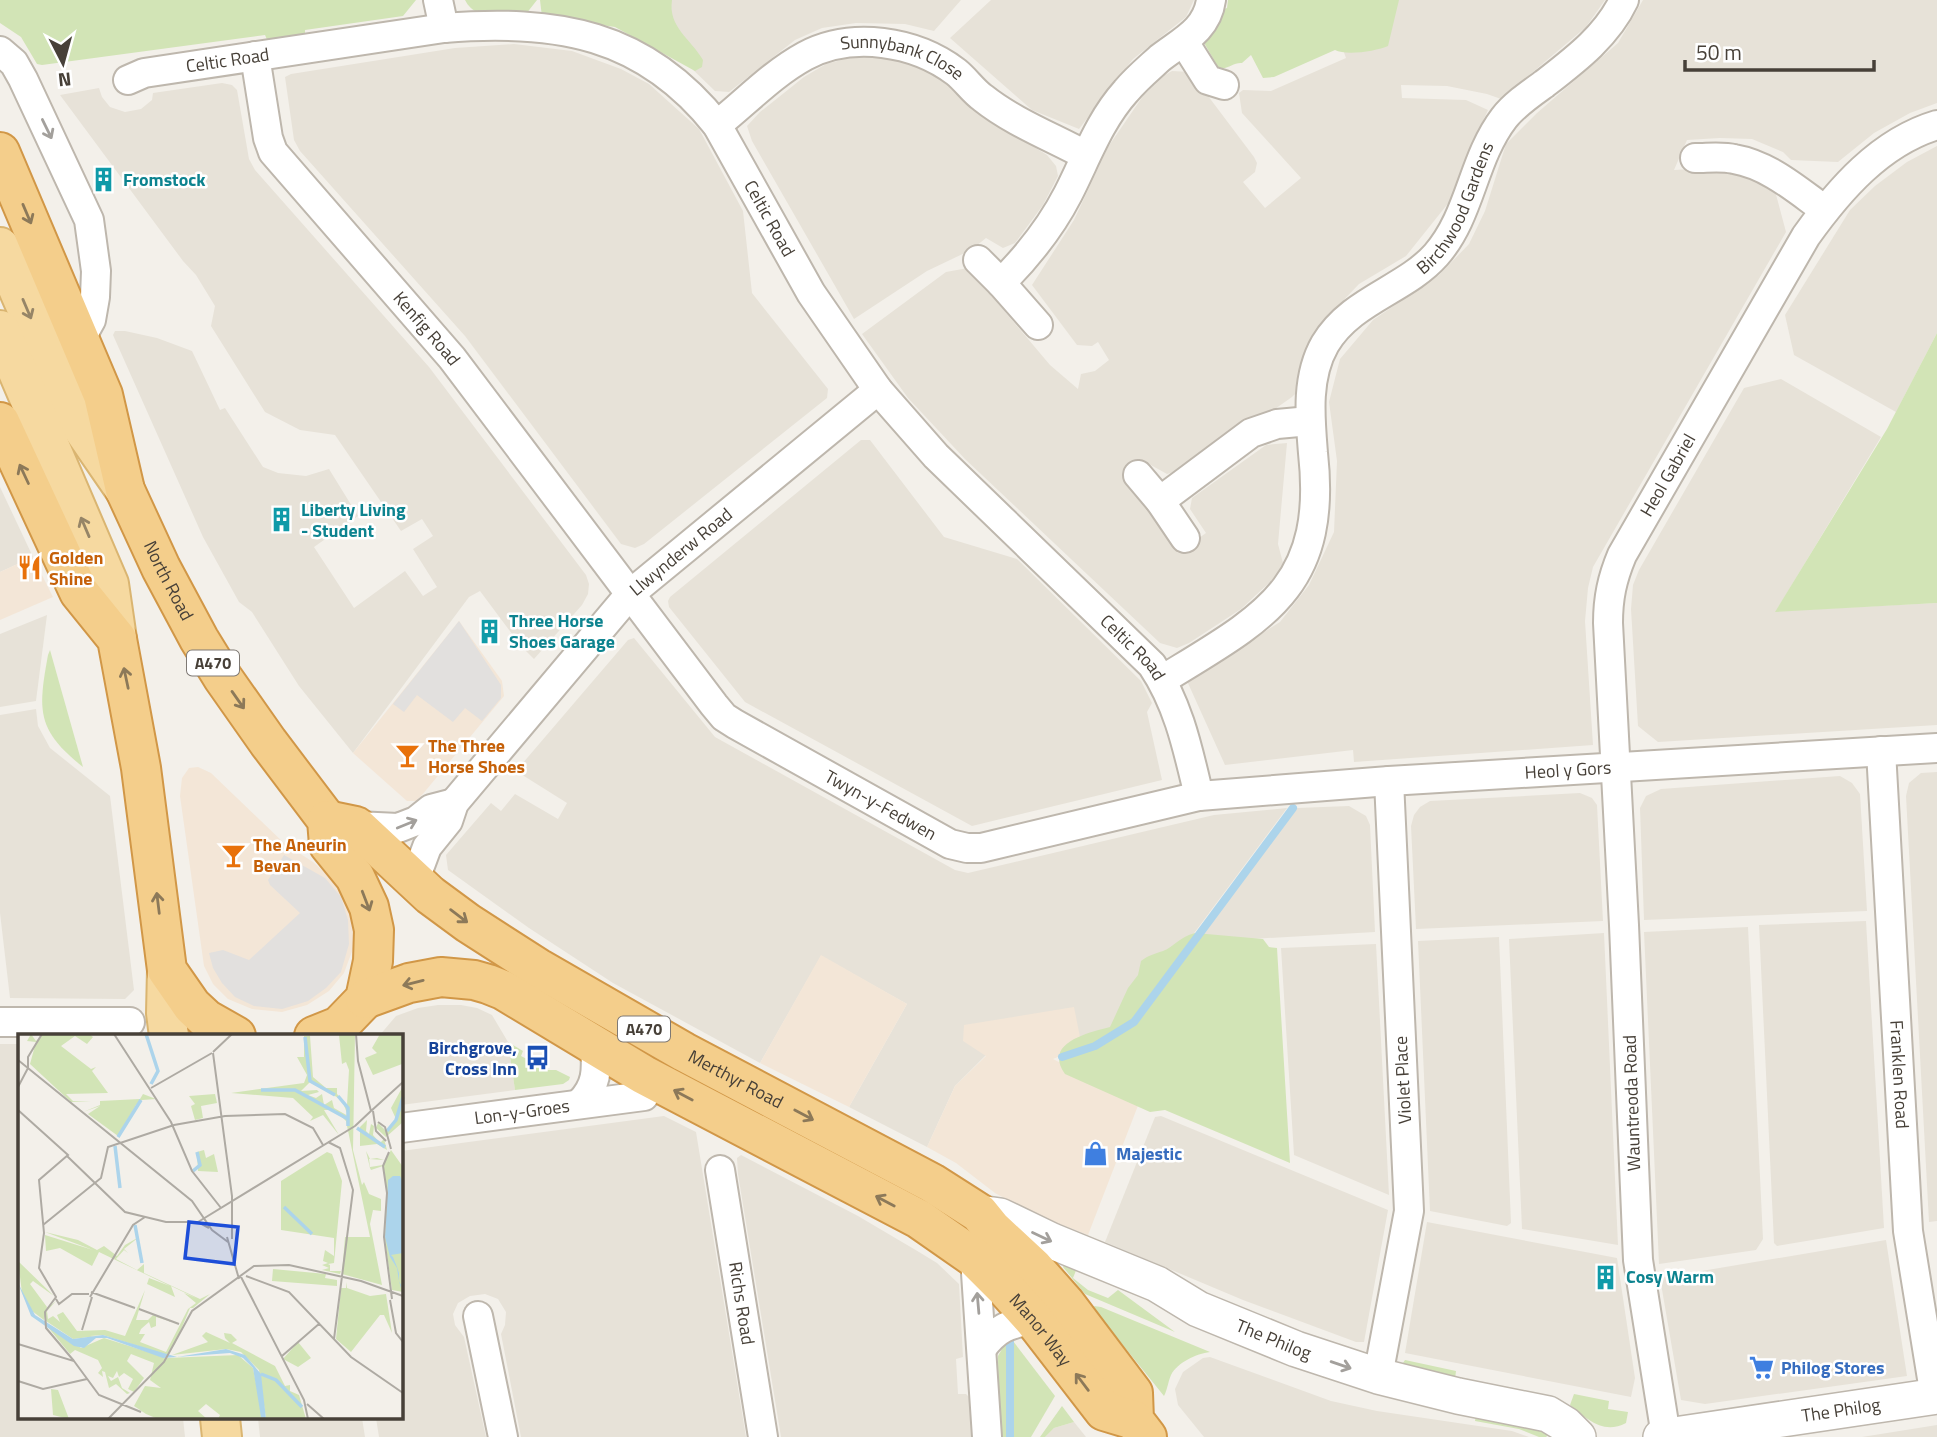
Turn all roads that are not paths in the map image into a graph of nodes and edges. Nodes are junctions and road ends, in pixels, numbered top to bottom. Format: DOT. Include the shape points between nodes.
graph roads {
  1 [pos="438,0"];
  2 [pos="1211,0"];
  3 [pos="1623,0"];
  4 [pos="444,28"];
  5 [pos="1184,42"];
  6 [pos="0,51"];
  7 [pos="255,56"];
  8 [pos="128,80"];
  9 [pos="1224,85"];
  10 [pos="717,125"];
  11 [pos="1937,125"];
  12 [pos="0,152"];
  13 [pos="1085,155"];
  14 [pos="1695,158"];
  15 [pos="1825,210"];
  16 [pos="0,247"];
  17 [pos="978,260"];
  18 [pos="1001,283"];
  19 [pos="1038,325"];
  20 [pos="0,330"];
  21 [pos="81,338"];
  22 [pos="43,387"];
  23 [pos="878,390"];
  24 [pos="1310,421"];
  25 [pos="0,422"];
  26 [pos="1138,475"];
  27 [pos="125,490"];
  28 [pos="1160,502"];
  29 [pos="1185,538"];
  30 [pos="630,594"];
  31 [pos="117,639"];
  32 [pos="1162,680"];
  33 [pos="1937,748"];
  34 [pos="1881,751"];
  35 [pos="1617,768"];
  36 [pos="1389,781"];
  37 [pos="1199,796"];
  38 [pos="454,803"];
  39 [pos="341,823"];
  40 [pos="414,882"];
  41 [pos="167,970"];
  42 [pos="0,1022"];
  43 [pos="130,1022"];
  44 [pos="337,1024"];
  45 [pos="169,1034"];
  46 [pos="232,1034"];
  47 [pos="595,1047"];
  48 [pos="644,1096"];
  49 [pos="580,1103"];
  50 [pos="402,1128"];
  51 [pos="720,1170"];
  52 [pos="979,1213"];
  53 [pos="975,1258"];
  54 [pos="478,1316"];
  55 [pos="1033,1319"];
  56 [pos="982,1348"];
  57 [pos="1378,1377"];
  58 [pos="1936,1396"];
  59 [pos="1141,1429"];
  60 [pos="1664,1436"];
  61 [pos="503,1437"];
  62 [pos="763,1437"];
  63 [pos="987,1437"];
  64 [pos="1577,1437"];
  1 -- 4 [label="street"];
  2 -- 5 [label="street" via="1204,21"];
  3 -- 24 [label="street, Birchwood Gardens" via="1598,38 1507,114 1485,148 1463,211 1434,257 1359,308 1326,344 1312,385"];
  4 -- 7 [label="street, Celtic Road"];
  4 -- 10 [label="street, Celtic Road" via="537,26 603,41 659,69"];
  5 -- 9 [label="street" via="1208,80"];
  5 -- 13 [label="street" via="1124,94"];
  6 -- 21 [label="street, one-way" via="15,63 89,220 95,297 91,320"];
  7 -- 8 [label="street, Celtic Road" via="144,73"];
  7 -- 30 [label="street, Kenfig Road" via="273,152 452,358"];
  10 -- 13 [label="street, Sunnybank Close" via="808,54 837,45 883,43 930,57 956,72 983,99"];
  10 -- 23 [label="street, Celtic Road" via="811,293"];
  11 -- 15 [label="street, Heol Gabriel" via="1867,165"];
  12 -- 21 [label="highway, one-way"];
  13 -- 18 [label="street" via="1056,215"];
  14 -- 15 [label="street" via="1747,162 1773,173"];
  15 -- 35 [label="street, Heol Gabriel" via="1612,578 1608,623"];
  16 -- 22 [label="main road, North Road / A470, one-way"];
  17 -- 18 [label="street"];
  18 -- 19 [label="street"];
  20 -- 22 [label="main road, North Road / A470"];
  21 -- 27 [label="highway" via="103,395"];
  22 -- 27 [label="main road, North Road / A470" via="72,413"];
  31 -- 22 [label="main road, North Road / A470, one-way" via="109,584"];
  23 -- 30 [label="street, Llwynderw Road"];
  23 -- 32 [label="street, Celtic Road" via="936,456 1136,648"];
  24 -- 28 [label="street" via="1277,424 1251,433"];
  24 -- 32 [label="street, Birchwood Gardens" via="1317,497 1306,551 1296,574 1262,616"];
  31 -- 25 [label="highway, one-way" via="79,592"];
  26 -- 28 [label="street"];
  27 -- 39 [label="highway, North Road / A470, one-way" via="177,601 223,678 303,791"];
  28 -- 29 [label="street"];
  30 -- 37 [label="street, Twyn-y-Fedwen" via="724,717 950,844 981,848"];
  30 -- 38 [label="street, Llwynderw Road"];
  41 -- 31 [label="highway, North Road / A470, one-way" via="141,768"];
  32 -- 37 [label="street, Celtic Road" via="1183,732"];
  33 -- 34 [label="street, Heol y Gors"];
  34 -- 35 [label="street, Heol y Gors"];
  34 -- 58 [label="street, Franklen Road" via="1908,1231"];
  35 -- 36 [label="street, Heol y Gors"];
  35 -- 60 [label="street, Wauntreoda Road" via="1638,1260"];
  36 -- 37 [label="street, Heol y Gors"];
  36 -- 57 [label="street, Violet Place" via="1409,1211"];
  39 -- 38 [label="street, Llwynderw Road, one-way" via="398,828 431,809"];
  38 -- 40 [label="street, Llwynderw Road" via="448,821 427,847"];
  39 -- 40 [label="highway, Merthyr Road / A470"];
  39 -- 44 [label="highway, North Road / A470, one-way" via="329,845 355,877 373,920 373,961"];
  40 -- 52 [label="highway, Merthyr Road / A470, one-way" via="538,968"];
  41 -- 45 [label="main road"];
  41 -- 46 [label="highway, North Road / A470" via="192,1006"];
  42 -- 43 [label="street"];
  47 -- 44 [label="highway, A470, one-way" via="503,990 474,980 441,977 387,990"];
  47 -- 49 [label="street" via="596,1077"];
  53 -- 47 [label="highway, Manor Way / A470, one-way" via="919,1219"];
  48 -- 49 [label="street, Lon-y-Groes"];
  49 -- 50 [label="street, Lon-y-Groes"];
  51 -- 62 [label="street, Richs Road"];
  52 -- 57 [label="street, The Philog, one-way" via="1000,1216 1157,1284 1198,1309 1245,1329"];
  52 -- 59 [label="highway, Manor Way / A470" via="1065,1303 1133,1392"];
  53 -- 55 [label="highway, Manor Way / A470"];
  56 -- 53 [label="street, one-way"];
  54 -- 61 [label="street"];
  55 -- 56 [label="street" via="1007,1325"];
  59 -- 55 [label="highway, Manor Way / A470, one-way" via="1104,1411"];
  56 -- 63 [label="street"];
  57 -- 64 [label="street, The Philog" via="1548,1414"];
  58 -- 60 [label="street, The Philog"];
}
